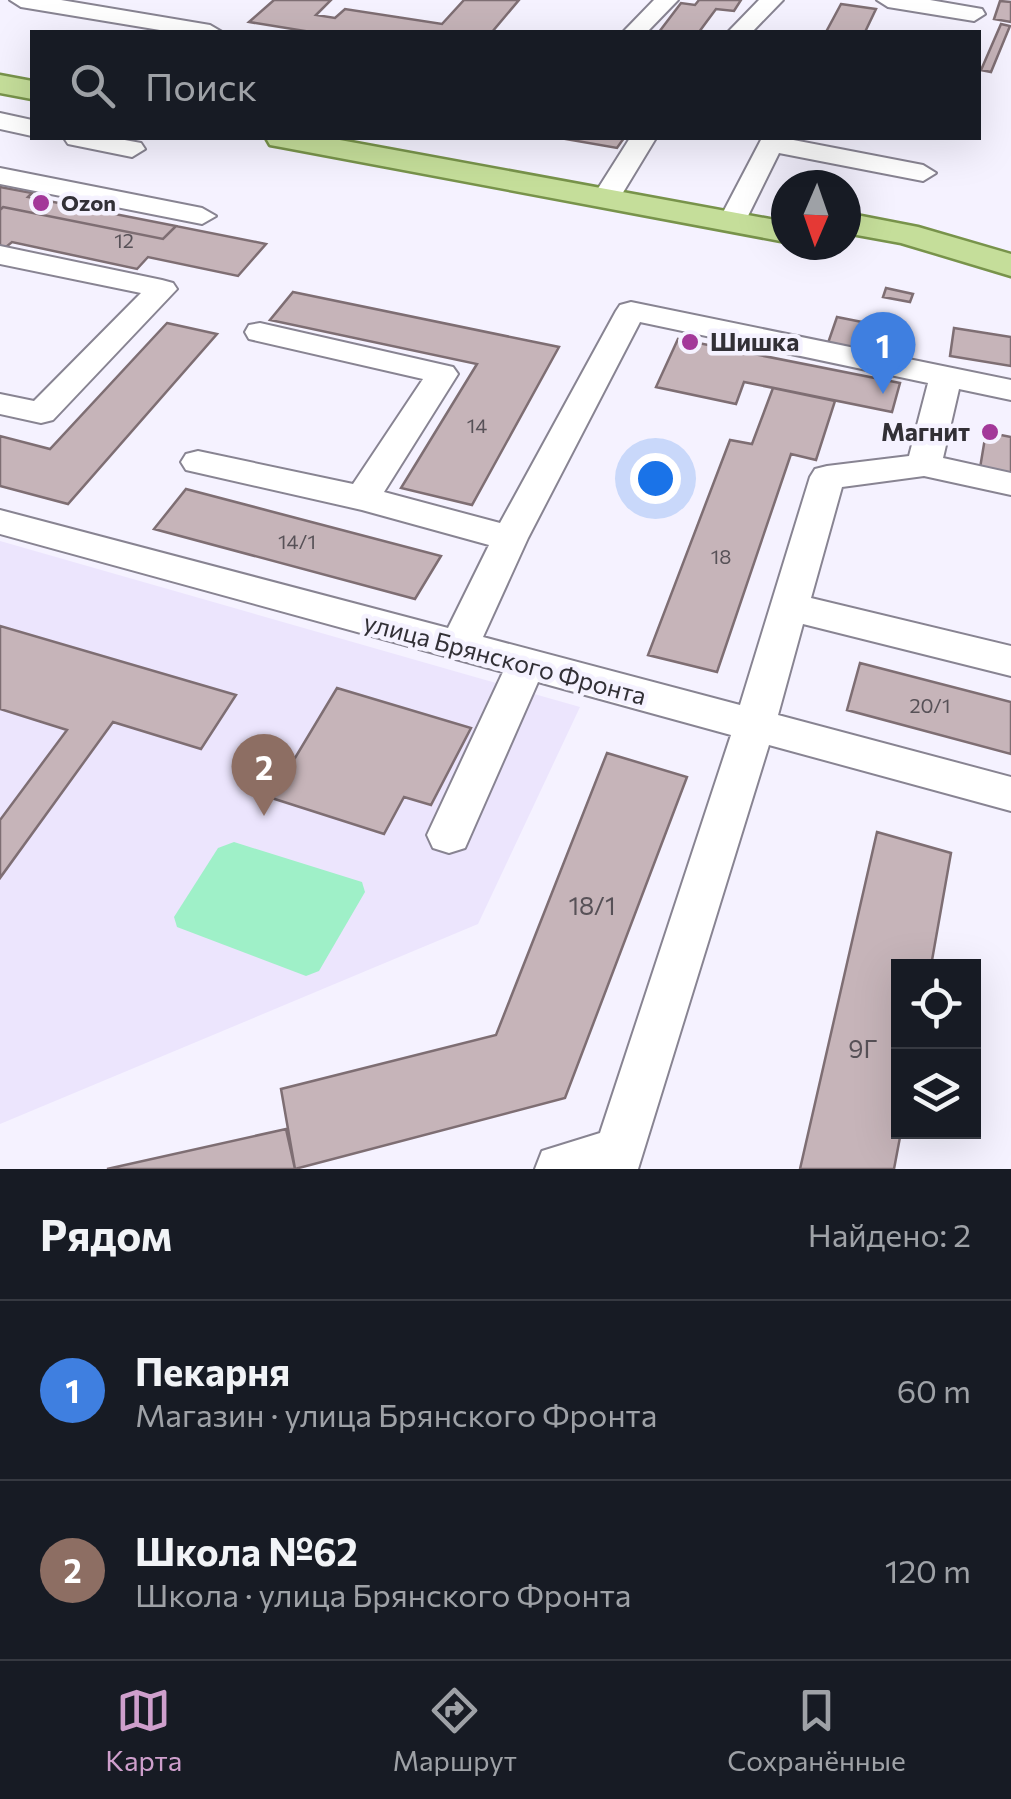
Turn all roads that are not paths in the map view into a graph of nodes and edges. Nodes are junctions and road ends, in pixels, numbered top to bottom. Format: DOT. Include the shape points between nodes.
graph roads {
  1 [pos="21,0"];
  2 [pos="666,0"];
  3 [pos="772,0"];
  4 [pos="888,0"];
  5 [pos="974,14"];
  6 [pos="198,30"];
  7 [pos="636,30"];
  8 [pos="741,30"];
  9 [pos="0,72"];
  10 [pos="30,78"];
  11 [pos="0,84"];
  12 [pos="30,90"];
  13 [pos="0,121"];
  14 [pos="30,128"];
  15 [pos="87,140"];
  16 [pos="293,140"];
  17 [pos="368,140"];
  18 [pos="642,140"];
  19 [pos="774,140"];
  20 [pos="132,149"];
  21 [pos="922,173"];
  22 [pos="0,176"];
  23 [pos="610,191"];
  24 [pos="736,213"];
  25 [pos="771,213"];
  26 [pos="202,216"];
  27 [pos="771,226"];
  28 [pos="861,226"];
  29 [pos="861,245"];
  30 [pos="0,254"];
  31 [pos="1011,266"];
  32 [pos="260,332"];
  33 [pos="946,376"];
  34 [pos="1011,390"];
  35 [pos="0,404"];
  36 [pos="198,462"];
  37 [pos="924,465"];
  38 [pos="1011,484"];
  39 [pos="362,498"];
  40 [pos="0,522"];
  41 [pos="510,538"];
  42 [pos="787,606"];
  43 [pos="459,646"];
  44 [pos="1011,662"];
  45 [pos="527,663"];
  46 [pos="754,726"];
  47 [pos="1011,794"];
  48 [pos="449,835"];
  49 [pos="562,1169"];
  1 -- 6 [label="street"];
  2 -- 7 [label="street"];
  3 -- 8 [label="street"];
  4 -- 5 [label="street"];
  9 -- 10 [label="main road"];
  11 -- 12 [label="main road"];
  13 -- 14 [label="street"];
  15 -- 20 [label="street"];
  16 -- 23 [label="main road"];
  17 -- 23 [label="main road"];
  18 -- 23 [label="street"];
  19 -- 21 [label="street"];
  19 -- 24 [label="street"];
  22 -- 26 [label="street"];
  23 -- 24 [label="main road"];
  24 -- 25 [label="main road"];
  24 -- 27 [label="main road"];
  28 -- 31 [label="main road"];
  29 -- 31 [label="main road"];
  30 -- 35 [label="street" via="162,289 40,414"];
  32 -- 39 [label="street" via="442,374"];
  33 -- 34 [label="street"];
  33 -- 37 [label="street"];
  33 -- 41 [label="street" via="632,311"];
  36 -- 39 [label="street"];
  37 -- 38 [label="street"];
  37 -- 42 [label="street" via="827,477"];
  39 -- 41 [label="street"];
  40 -- 43 [label="street, улица Брянского Фронта"];
  41 -- 43 [label="street"];
  42 -- 44 [label="street"];
  42 -- 46 [label="street"];
  43 -- 45 [label="street, улица Брянского Фронта"];
  45 -- 46 [label="street, улица Брянского Фронта"];
  45 -- 48 [label="street"];
  46 -- 47 [label="street, улица Брянского Фронта"];
  46 -- 49 [label="street" via="620,1153"];
}
